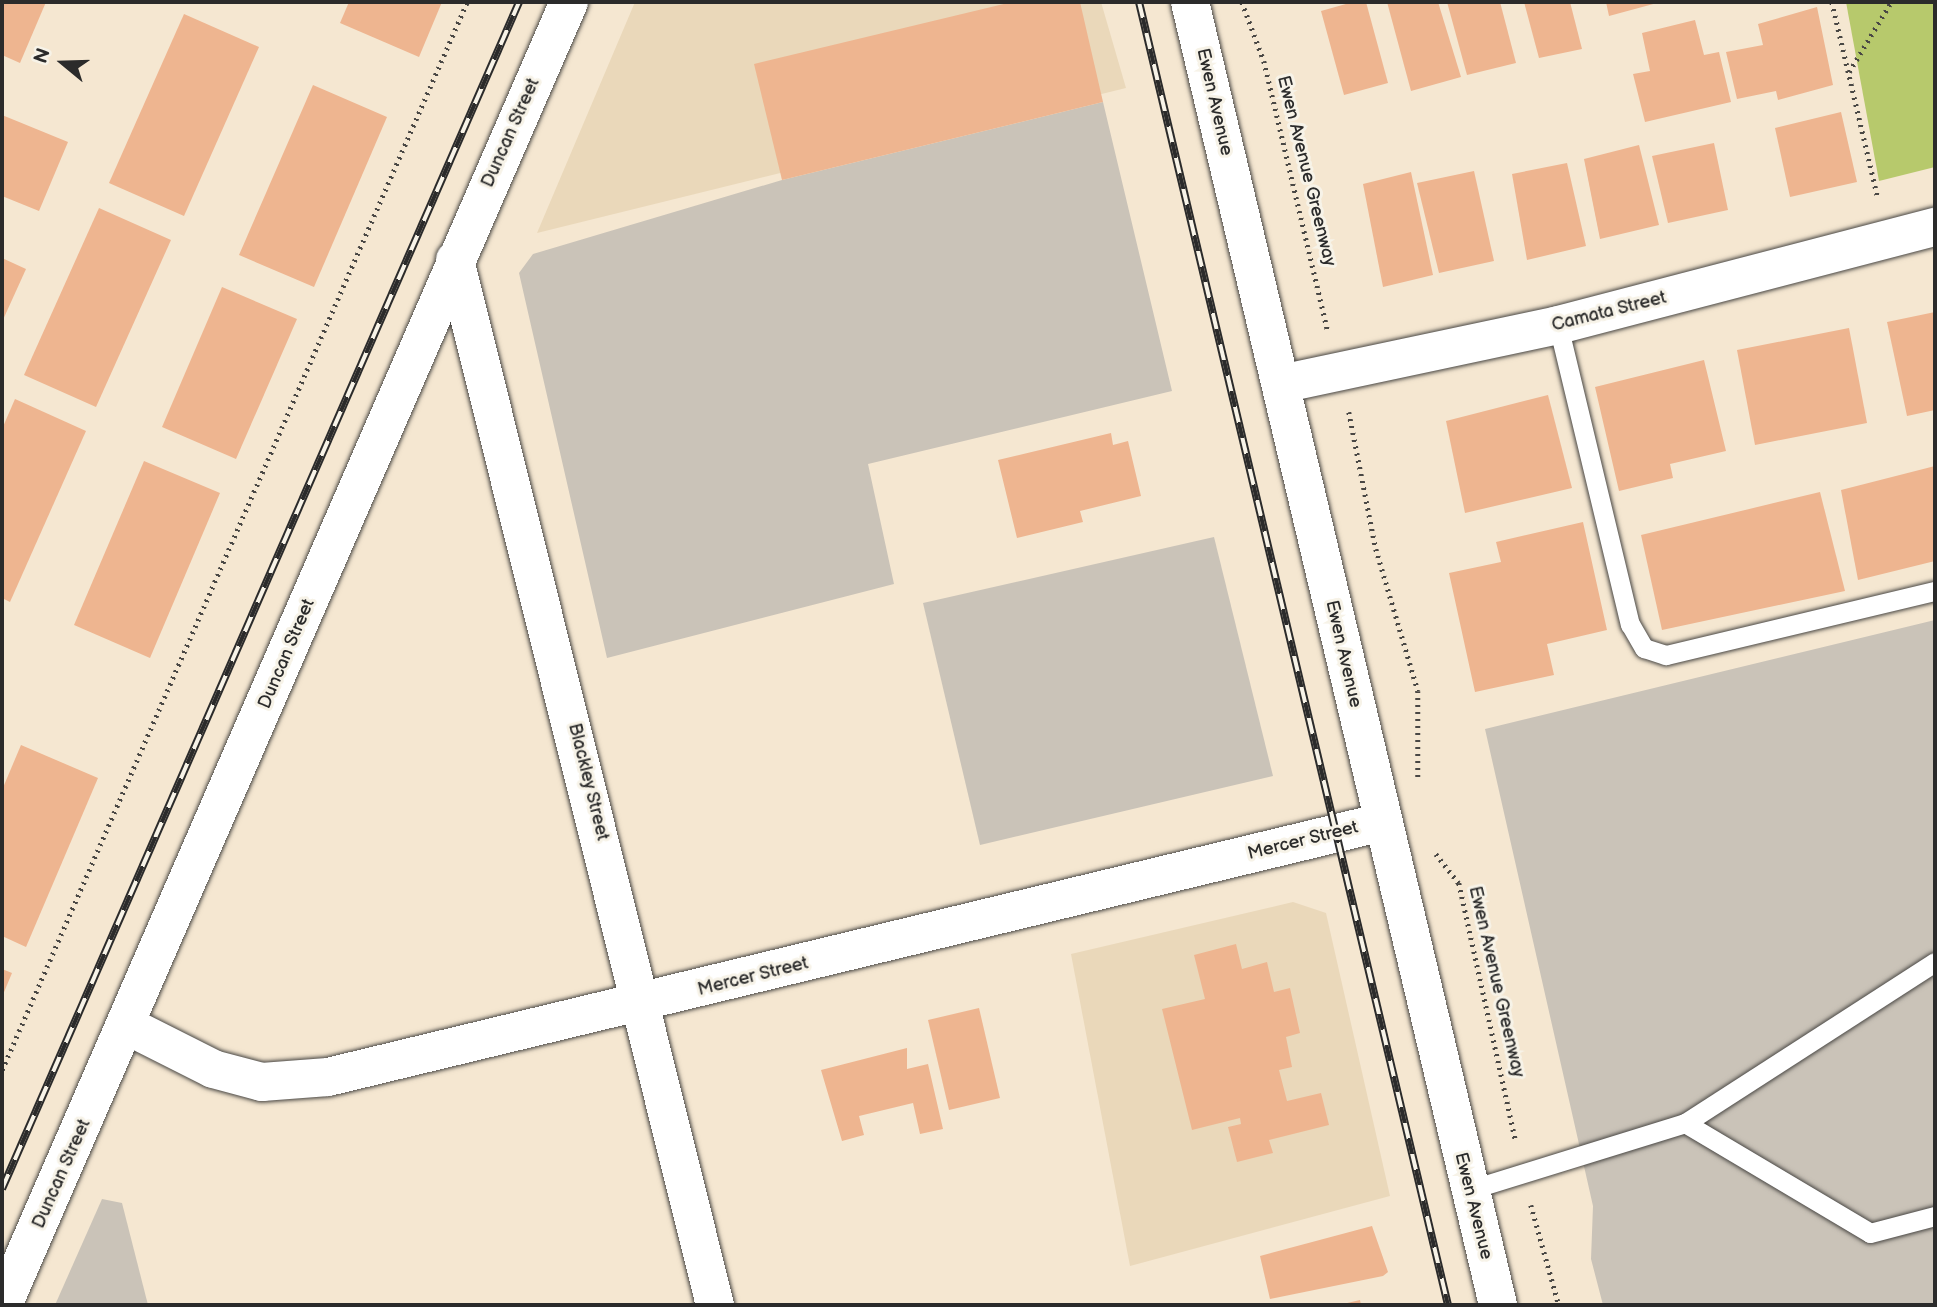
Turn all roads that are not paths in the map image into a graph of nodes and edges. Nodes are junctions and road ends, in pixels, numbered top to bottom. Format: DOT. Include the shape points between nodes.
graph roads {
  1 [pos="569,2"];
  2 [pos="1191,2"];
  3 [pos="1935,227"];
  4 [pos="456,260"];
  5 [pos="1558,325"];
  6 [pos="1280,384"];
  7 [pos="1935,591"];
  8 [pos="1383,822"];
  9 [pos="1935,962"];
  10 [pos="644,1004"];
  11 [pos="128,1026"];
  12 [pos="1685,1123"];
  13 [pos="1469,1189"];
  14 [pos="1935,1216"];
  15 [pos="3,1305"];
  16 [pos="715,1305"];
  17 [pos="1498,1305"];
  1 -- 4 [label="street, Duncan Street"];
  2 -- 6 [label="street, Ewen Avenue"];
  3 -- 5 [label="street, Camata Street"];
  4 -- 10 [label="street, Blackley Street"];
  4 -- 11 [label="street, Duncan Street"];
  5 -- 6 [label="street, Camata Street"];
  5 -- 7 [label="lane" via="1630,624 1644,648 1666,655"];
  6 -- 8 [label="street, Ewen Avenue"];
  8 -- 10 [label="street, Mercer Street"];
  8 -- 13 [label="street, Ewen Avenue"];
  9 -- 12 [label="lane"];
  10 -- 11 [label="street, Mercer Street" via="328,1077 262,1082 213,1069"];
  10 -- 16 [label="street, Blackley Street"];
  11 -- 15 [label="street, Duncan Street"];
  12 -- 13 [label="lane"];
  12 -- 14 [label="lane" via="1870,1233"];
  13 -- 17 [label="street, Ewen Avenue"];
}
